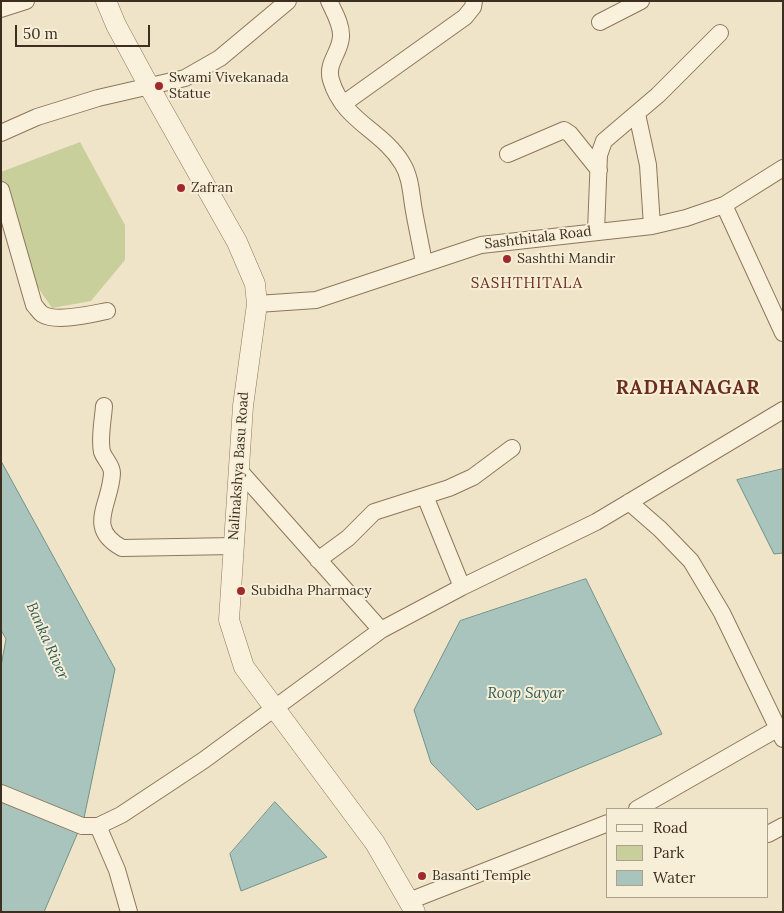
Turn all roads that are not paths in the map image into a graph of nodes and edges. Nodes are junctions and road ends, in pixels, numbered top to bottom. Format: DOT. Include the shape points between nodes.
graph roads {
  1 [pos="26,1"];
  2 [pos="106,1"];
  3 [pos="288,1"];
  4 [pos="329,1"];
  5 [pos="474,1"];
  6 [pos="641,1"];
  7 [pos="1,9"];
  8 [pos="600,22"];
  9 [pos="720,33"];
  10 [pos="150,88"];
  11 [pos="342,104"];
  12 [pos="637,114"];
  13 [pos="1,132"];
  14 [pos="508,154"];
  15 [pos="783,168"];
  16 [pos="599,170"];
  17 [pos="1,190"];
  18 [pos="724,205"];
  19 [pos="652,226"];
  20 [pos="596,231"];
  21 [pos="424,263"];
  22 [pos="257,304"];
  23 [pos="107,311"];
  24 [pos="783,333"];
  25 [pos="104,406"];
  26 [pos="783,410"];
  27 [pos="512,448"];
  28 [pos="238,469"];
  29 [pos="425,496"];
  30 [pos="629,502"];
  31 [pos="233,546"];
  32 [pos="318,560"];
  33 [pos="462,587"];
  34 [pos="381,630"];
  35 [pos="273,708"];
  36 [pos="780,734"];
  37 [pos="1,793"];
  38 [pos="639,808"];
  39 [pos="606,824"];
  40 [pos="90,826"];
  41 [pos="783,826"];
  42 [pos="769,833"];
  43 [pos="412,906"];
  44 [pos="129,912"];
  1 -- 7 [label="street"];
  2 -- 10 [label="street, Nalinakshya Basu Road"];
  3 -- 10 [label="street" via="220,58 185,78"];
  4 -- 11 [label="street" via="342,35 330,62 331,79"];
  5 -- 11 [label="street" via="473,8 465,17"];
  6 -- 8 [label="street"];
  9 -- 12 [label="street"];
  10 -- 13 [label="street" via="98,98"];
  10 -- 22 [label="street, Nalinakshya Basu Road" via="237,242 255,284"];
  11 -- 21 [label="street" via="358,122 390,146 403,164 410,183"];
  12 -- 16 [label="street" via="604,141 599,155"];
  12 -- 19 [label="street" via="648,165"];
  14 -- 16 [label="street" via="564,130"];
  15 -- 18 [label="street, Sashthitala Road"];
  16 -- 20 [label="street"];
  17 -- 23 [label="street" via="34,305 42,314 52,318"];
  18 -- 19 [label="street, Sashthitala Road"];
  18 -- 24 [label="street"];
  19 -- 20 [label="street, Sashthitala Road"];
  20 -- 21 [label="street, Sashthitala Road" via="481,245"];
  21 -- 22 [label="street, Sashthitala Road" via="316,300"];
  22 -- 28 [label="street, Nalinakshya Basu Road" via="242,406"];
  25 -- 31 [label="street" via="102,452 112,470 102,515 103,529 110,542 122,548"];
  26 -- 30 [label="street"];
  27 -- 29 [label="street" via="473,477"];
  28 -- 31 [label="street, Nalinakshya Basu Road"];
  28 -- 32 [label="street"];
  29 -- 32 [label="street" via="374,512 348,538"];
  29 -- 33 [label="street"];
  30 -- 33 [label="street"];
  30 -- 36 [label="street" via="691,561 722,613"];
  31 -- 35 [label="street, Nalinakshya Basu Road" via="229,620 244,667"];
  32 -- 34 [label="street"];
  33 -- 34 [label="street"];
  34 -- 35 [label="street"];
  35 -- 40 [label="street" via="204,760 120,815"];
  35 -- 43 [label="street, Nalinakshya Basu Road" via="375,843"];
  36 -- 38 [label="street"];
  37 -- 40 [label="street"];
  39 -- 43 [label="street"];
  40 -- 44 [label="street" via="116,870"];
  41 -- 42 [label="street"];
}
